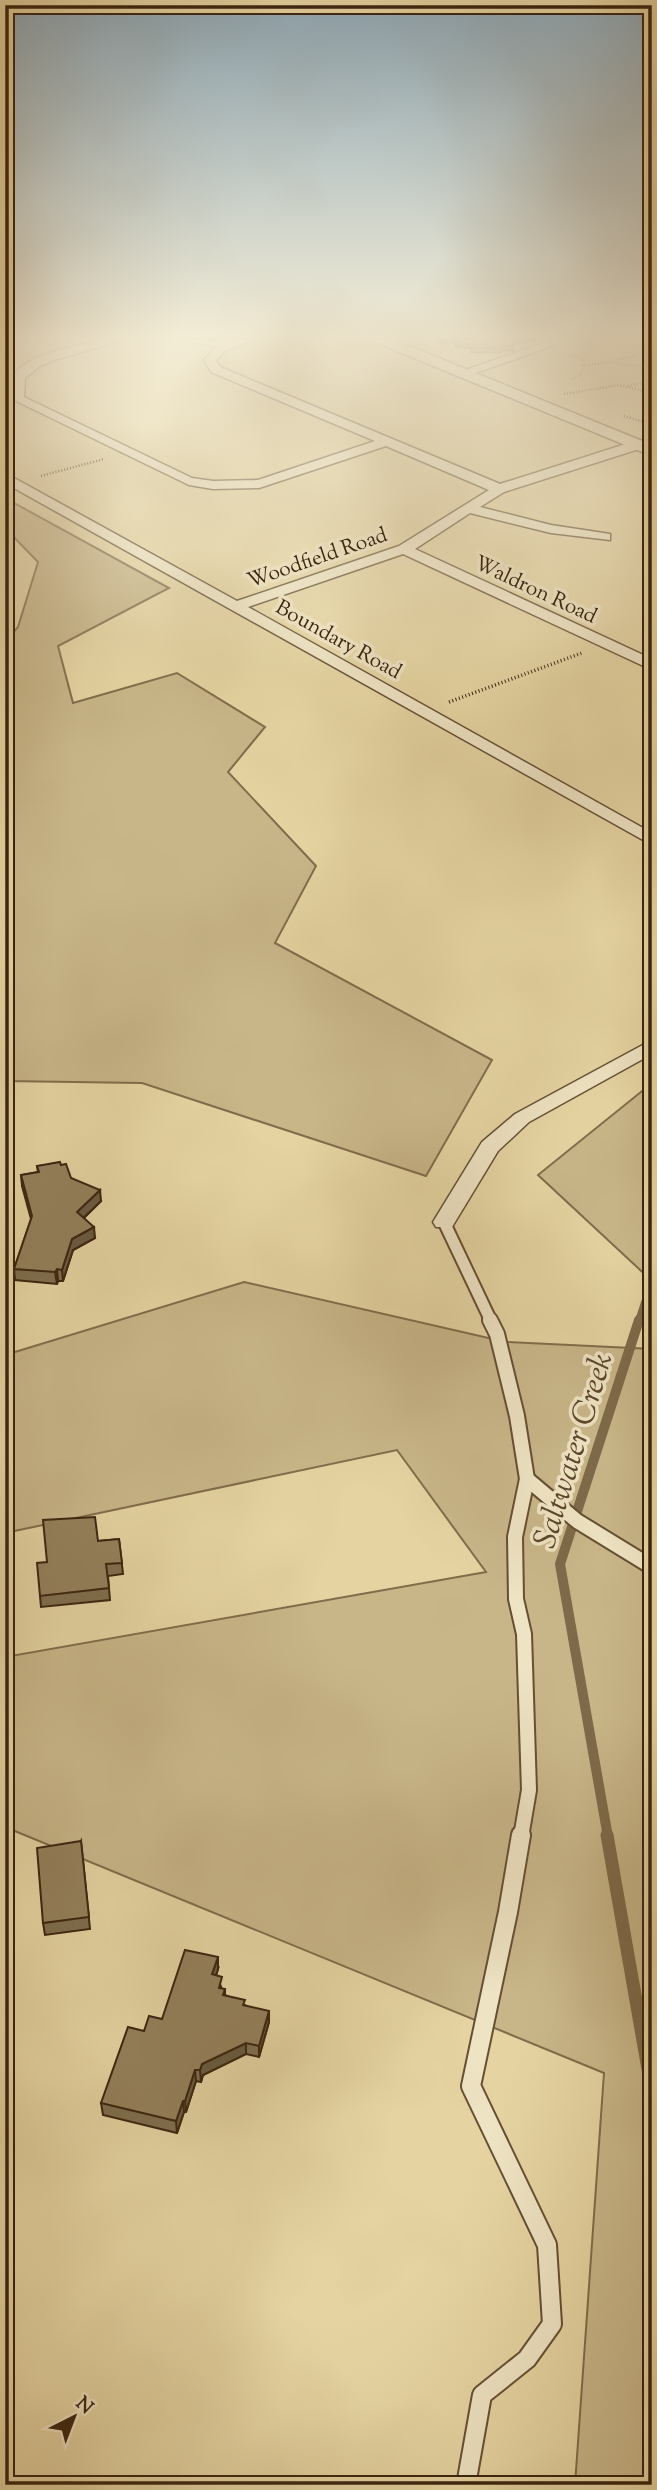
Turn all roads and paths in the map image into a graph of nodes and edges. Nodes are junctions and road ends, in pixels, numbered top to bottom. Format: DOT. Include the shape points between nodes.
graph roads {
  1 [pos="135,455"];
  2 [pos="346,455"];
  3 [pos="418,455"];
  4 [pos="619,455"];
  5 [pos="115,456"];
  6 [pos="5,477"];
  7 [pos="31,478"];
  8 [pos="499,489"];
  9 [pos="470,509"];
  10 [pos="605,537"];
  11 [pos="404,549"];
  12 [pos="238,606"];
  13 [pos="603,644"];
  14 [pos="652,665"];
  15 [pos="441,705"];
  16 [pos="652,840"];
  17 [pos="652,1046"];
  18 [pos="444,1222"];
  19 [pos="527,1479"];
  20 [pos="652,1567"];
  21 [pos="466,2485"];
  1 -- 2 [label="street" via="189,481 213,485 259,484"];
  3 -- 8 [label="street"];
  4 -- 8 [label="street, Woodfield Road"];
  5 -- 7 [label="path"];
  6 -- 12 [label="street, Boundary Road"];
  8 -- 9 [label="street, Woodfield Road"];
  9 -- 10 [label="street"];
  9 -- 11 [label="street, Woodfield Road"];
  11 -- 12 [label="street, Woodfield Road"];
  11 -- 13 [label="street, Waldron Road"];
  12 -- 16 [label="street, Boundary Road"];
  13 -- 14 [label="street, Waldron Road"];
  13 -- 15 [label="path"];
  17 -- 18 [label="street" via="505,1132 490,1147"];
  18 -- 19 [label="lane" via="497,1334"];
  19 -- 20 [label="lane" via="578,1521"];
  19 -- 21 [label="lane" via="515,1537 516,1599 524,1634 529,1790 471,2086 547,2245 552,2324 527,2359 482,2395"];
}
